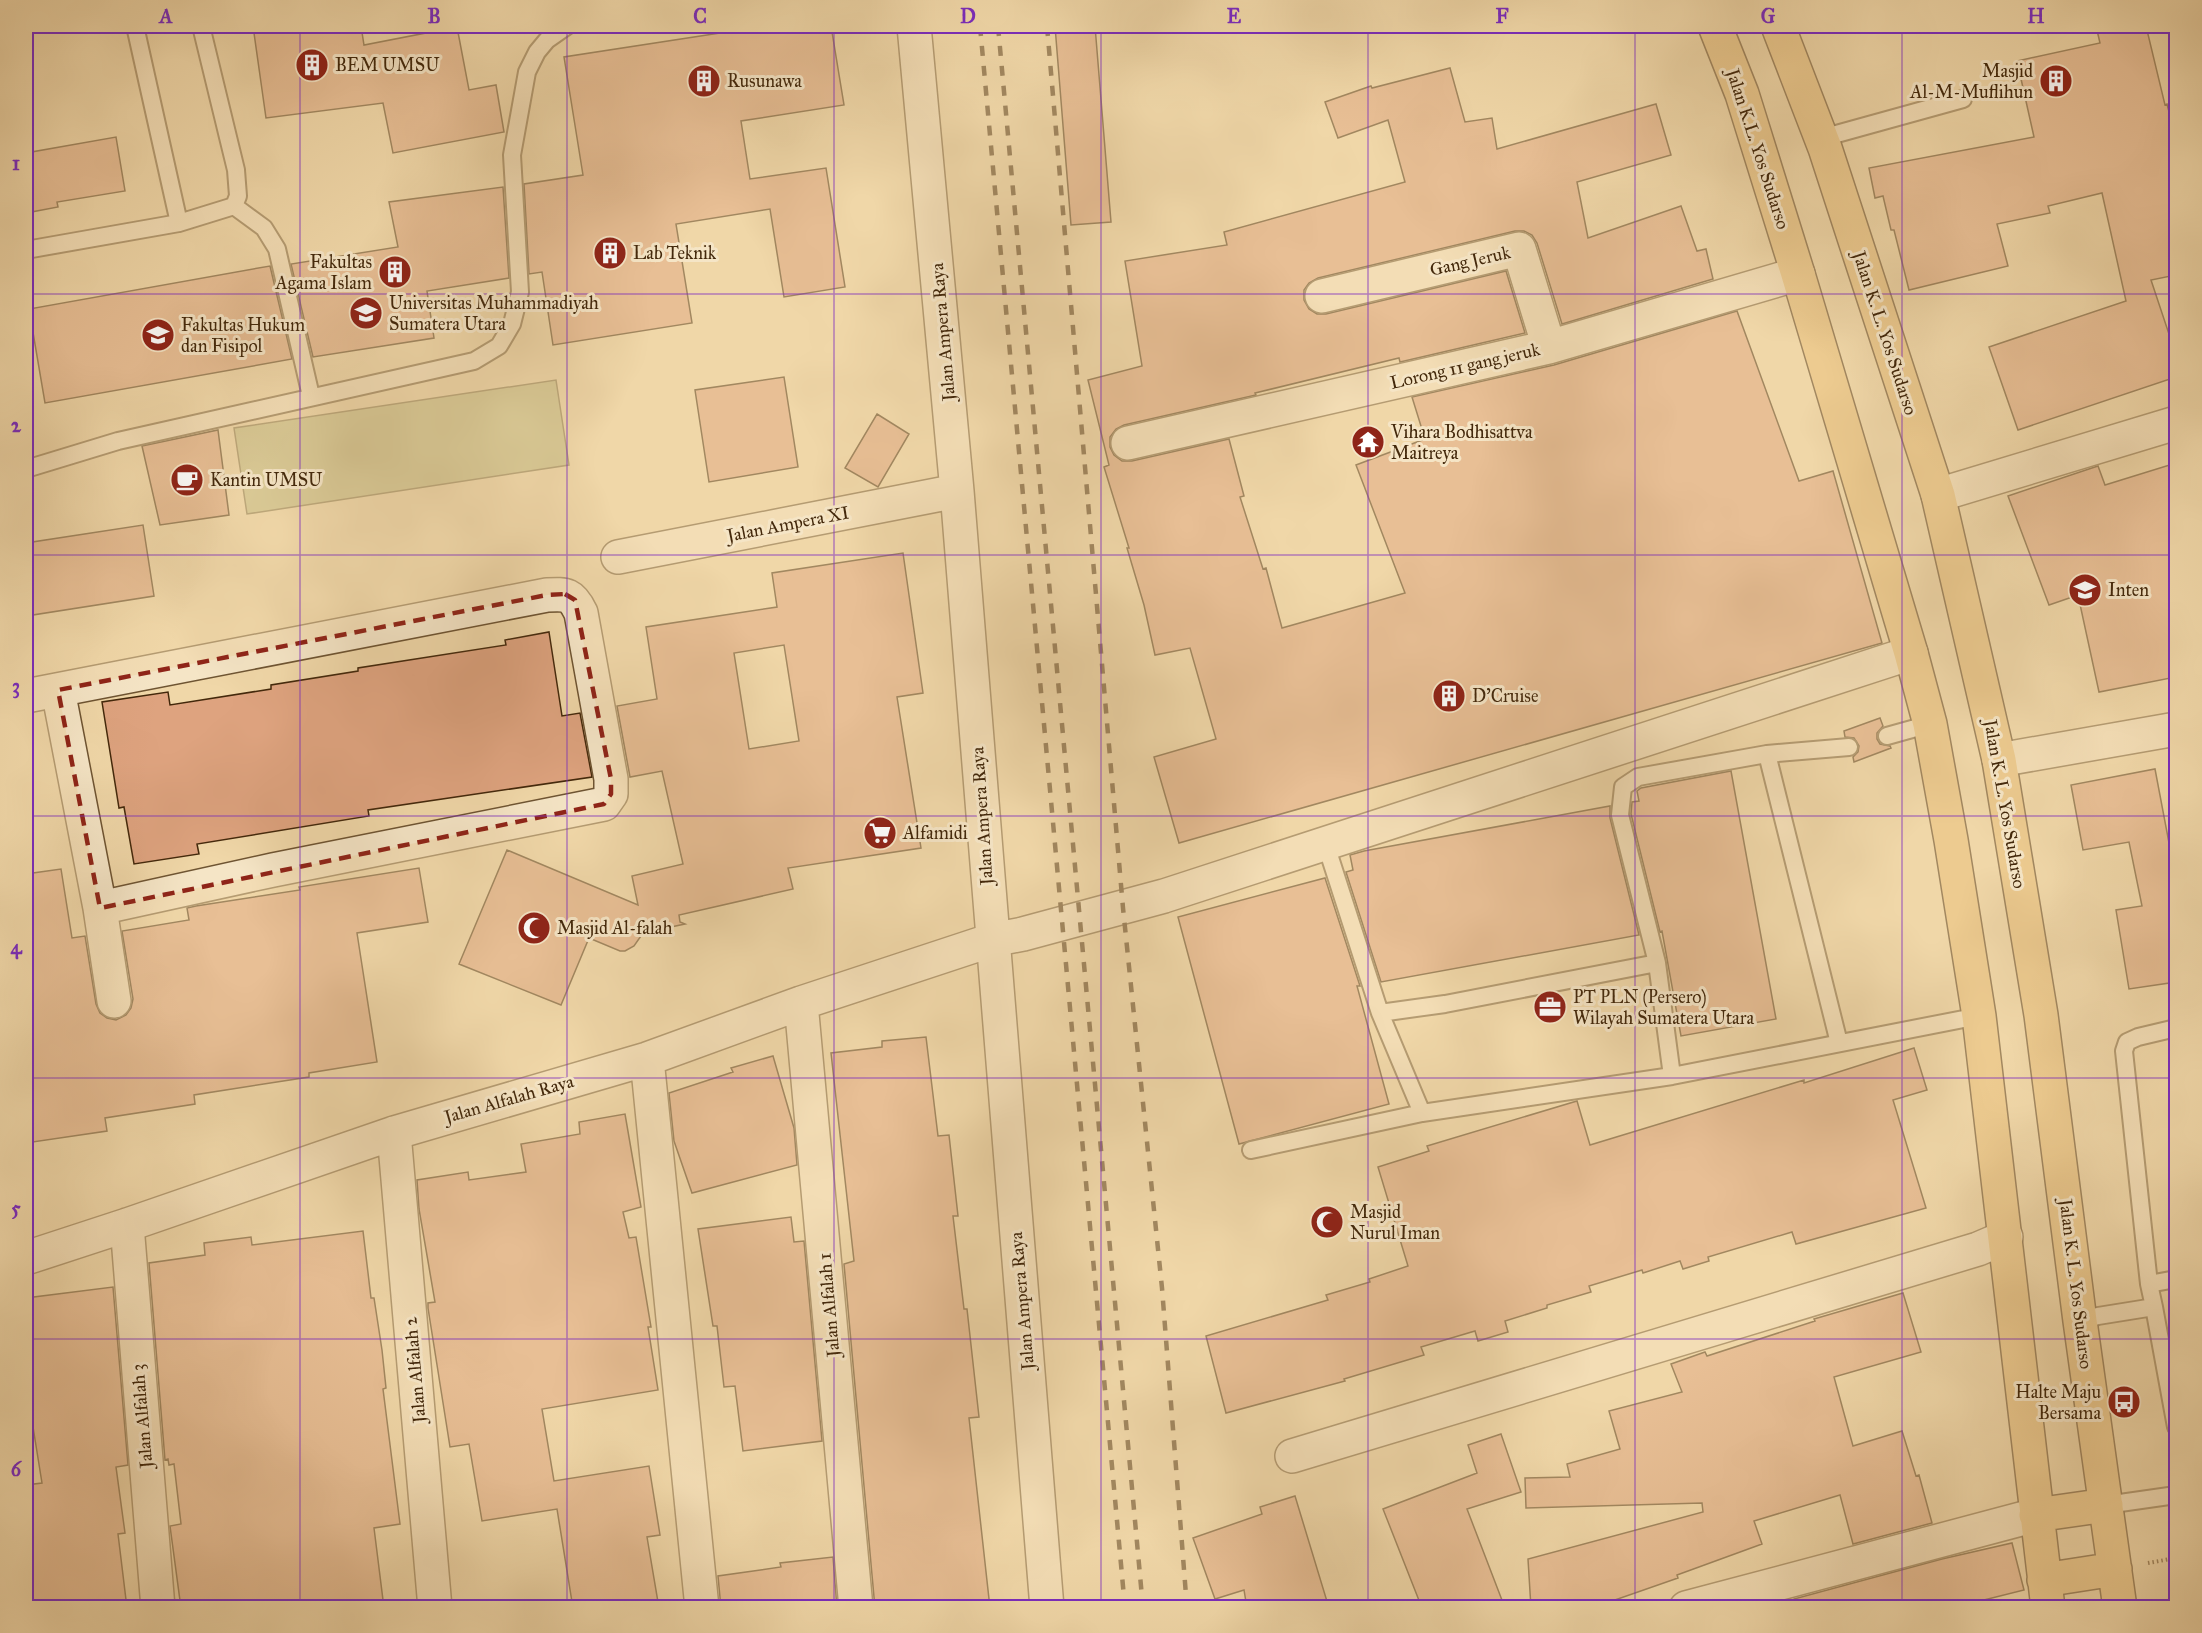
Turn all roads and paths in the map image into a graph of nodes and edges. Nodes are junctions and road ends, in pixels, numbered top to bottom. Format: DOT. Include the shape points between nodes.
graph roads {
  1 [pos="135,26"];
  2 [pos="201,26"];
  3 [pos="567,26"];
  4 [pos="914,26"];
  5 [pos="1715,26"];
  6 [pos="1779,26"];
  7 [pos="546,33"];
  8 [pos="1963,99"];
  9 [pos="1822,138"];
  10 [pos="234,206"];
  11 [pos="179,223"];
  12 [pos="26,250"];
  13 [pos="1798,274"];
  14 [pos="1322,296"];
  15 [pos="1549,347"];
  16 [pos="311,396"];
  17 [pos="2176,423"];
  18 [pos="1128,443"];
  19 [pos="26,470"];
  20 [pos="957,491"];
  21 [pos="1938,495"];
  22 [pos="618,556"];
  23 [pos="1911,653"];
  24 [pos="58,690"];
  25 [pos="26,696"];
  26 [pos="1930,724"];
  27 [pos="2176,729"];
  28 [pos="1887,736"];
  29 [pos="1849,747"];
  30 [pos="1767,754"];
  31 [pos="1999,760"];
  32 [pos="1325,842"];
  33 [pos="100,908"];
  34 [pos="992,939"];
  35 [pos="1657,963"];
  36 [pos="114,1001"];
  37 [pos="801,1004"];
  38 [pos="1380,1013"];
  39 [pos="1979,1016"];
  40 [pos="2176,1028"];
  41 [pos="1839,1043"];
  42 [pos="647,1059"];
  43 [pos="1672,1076"];
  44 [pos="1422,1113"];
  45 [pos="394,1133"];
  46 [pos="1251,1150"];
  47 [pos="127,1225"];
  48 [pos="2006,1236"];
  49 [pos="26,1258"];
  50 [pos="2176,1279"];
  51 [pos="2149,1284"];
  52 [pos="2154,1307"];
  53 [pos="2080,1321"];
  54 [pos="2176,1427"];
  55 [pos="1292,1456"];
  56 [pos="2176,1495"];
  57 [pos="2106,1506"];
  58 [pos="2036,1515"];
  59 [pos="2176,1558"];
  60 [pos="2155,1562"];
  61 [pos="2115,1569"];
  62 [pos="2046,1594"];
  63 [pos="158,1608"];
  64 [pos="435,1608"];
  65 [pos="702,1608"];
  66 [pos="856,1608"];
  67 [pos="1047,1608"];
  68 [pos="1686,1608"];
  69 [pos="2120,1608"];
  1 -- 11 [label="lane"];
  2 -- 10 [label="lane" via="236,170 238,196"];
  3 -- 7 [label="lane"];
  4 -- 20 [label="street, Jalan Ampera Raya"];
  5 -- 13 [label="main road, Jalan K.L. Yos Sudarso" via="1742,94"];
  6 -- 9 [label="main road, Jalan K. L. Yos Sudarso"];
  7 -- 16 [label="lane" via="527,72 512,155 520,292 512,324 499,346 474,361"];
  8 -- 9 [label="lane"];
  9 -- 21 [label="main road, Jalan K. L. Yos Sudarso"];
  10 -- 11 [label="lane"];
  10 -- 16 [label="lane" via="264,228 276,249"];
  11 -- 12 [label="lane"];
  13 -- 15 [label="street, Lorong 11 gang jeruk"];
  13 -- 23 [label="main road"];
  14 -- 15 [label="street, Gang Jeruk" via="1519,249"];
  15 -- 18 [label="street, Lorong 11 gang jeruk"];
  16 -- 19 [label="lane" via="118,441"];
  17 -- 21 [label="street"];
  20 -- 22 [label="street, Jalan Ampera XI"];
  20 -- 34 [label="street, Jalan Ampera Raya"];
  21 -- 31 [label="main road, Jalan K. L. Yos Sudarso"];
  23 -- 26 [label="main road"];
  23 -- 32 [label="street, Jalan Alfalah Raya"];
  24 -- 25 [label="street"];
  24 -- 33 [label="street"];
  24 -- 33 [label="street" via="547,595 565,594 575,600 581,613 611,779 611,794 604,804"];
  26 -- 28 [label="lane"];
  26 -- 39 [label="main road"];
  27 -- 31 [label="street"];
  29 -- 30 [label="lane"];
  30 -- 35 [label="lane" via="1638,777 1623,787 1620,815"];
  30 -- 41 [label="lane"];
  31 -- 53 [label="main road, Jalan K. L. Yos Sudarso" via="2041,1015"];
  32 -- 34 [label="street, Jalan Alfalah Raya" via="1123,908"];
  32 -- 38 [label="lane"];
  33 -- 36 [label="street"];
  34 -- 37 [label="street, Jalan Alfalah Raya"];
  34 -- 67 [label="street, Jalan Ampera Raya"];
  35 -- 38 [label="lane"];
  35 -- 43 [label="lane"];
  37 -- 42 [label="street, Jalan Alfalah Raya"];
  37 -- 66 [label="street, Jalan Alfalah 1"];
  38 -- 44 [label="lane"];
  39 -- 41 [label="lane"];
  39 -- 48 [label="main road"];
  40 -- 51 [label="lane" via="2138,1037 2127,1042 2124,1051"];
  41 -- 43 [label="lane"];
  42 -- 45 [label="street, Jalan Alfalah Raya"];
  42 -- 65 [label="street"];
  43 -- 44 [label="lane"];
  44 -- 46 [label="lane"];
  45 -- 47 [label="street, Jalan Alfalah Raya"];
  45 -- 64 [label="street, Jalan Alfalah 2"];
  47 -- 49 [label="street, Jalan Alfalah Raya"];
  47 -- 63 [label="street, Jalan Alfalah 3"];
  48 -- 55 [label="street" via="1978,1249"];
  48 -- 58 [label="main road"];
  50 -- 51 [label="lane"];
  51 -- 52 [label="lane"];
  52 -- 53 [label="lane"];
  52 -- 54 [label="lane"];
  53 -- 57 [label="main road, Jalan K. L. Yos Sudarso"];
  56 -- 57 [label="lane"];
  57 -- 58 [label="main road"];
  57 -- 61 [label="main road, Jalan K. L. Yos Sudarso"];
  58 -- 62 [label="main road"];
  58 -- 68 [label="street"];
  59 -- 60 [label="path"];
  61 -- 62 [label="main road"];
  61 -- 69 [label="main road, Jalan K. L. Yos Sudarso"];
}
